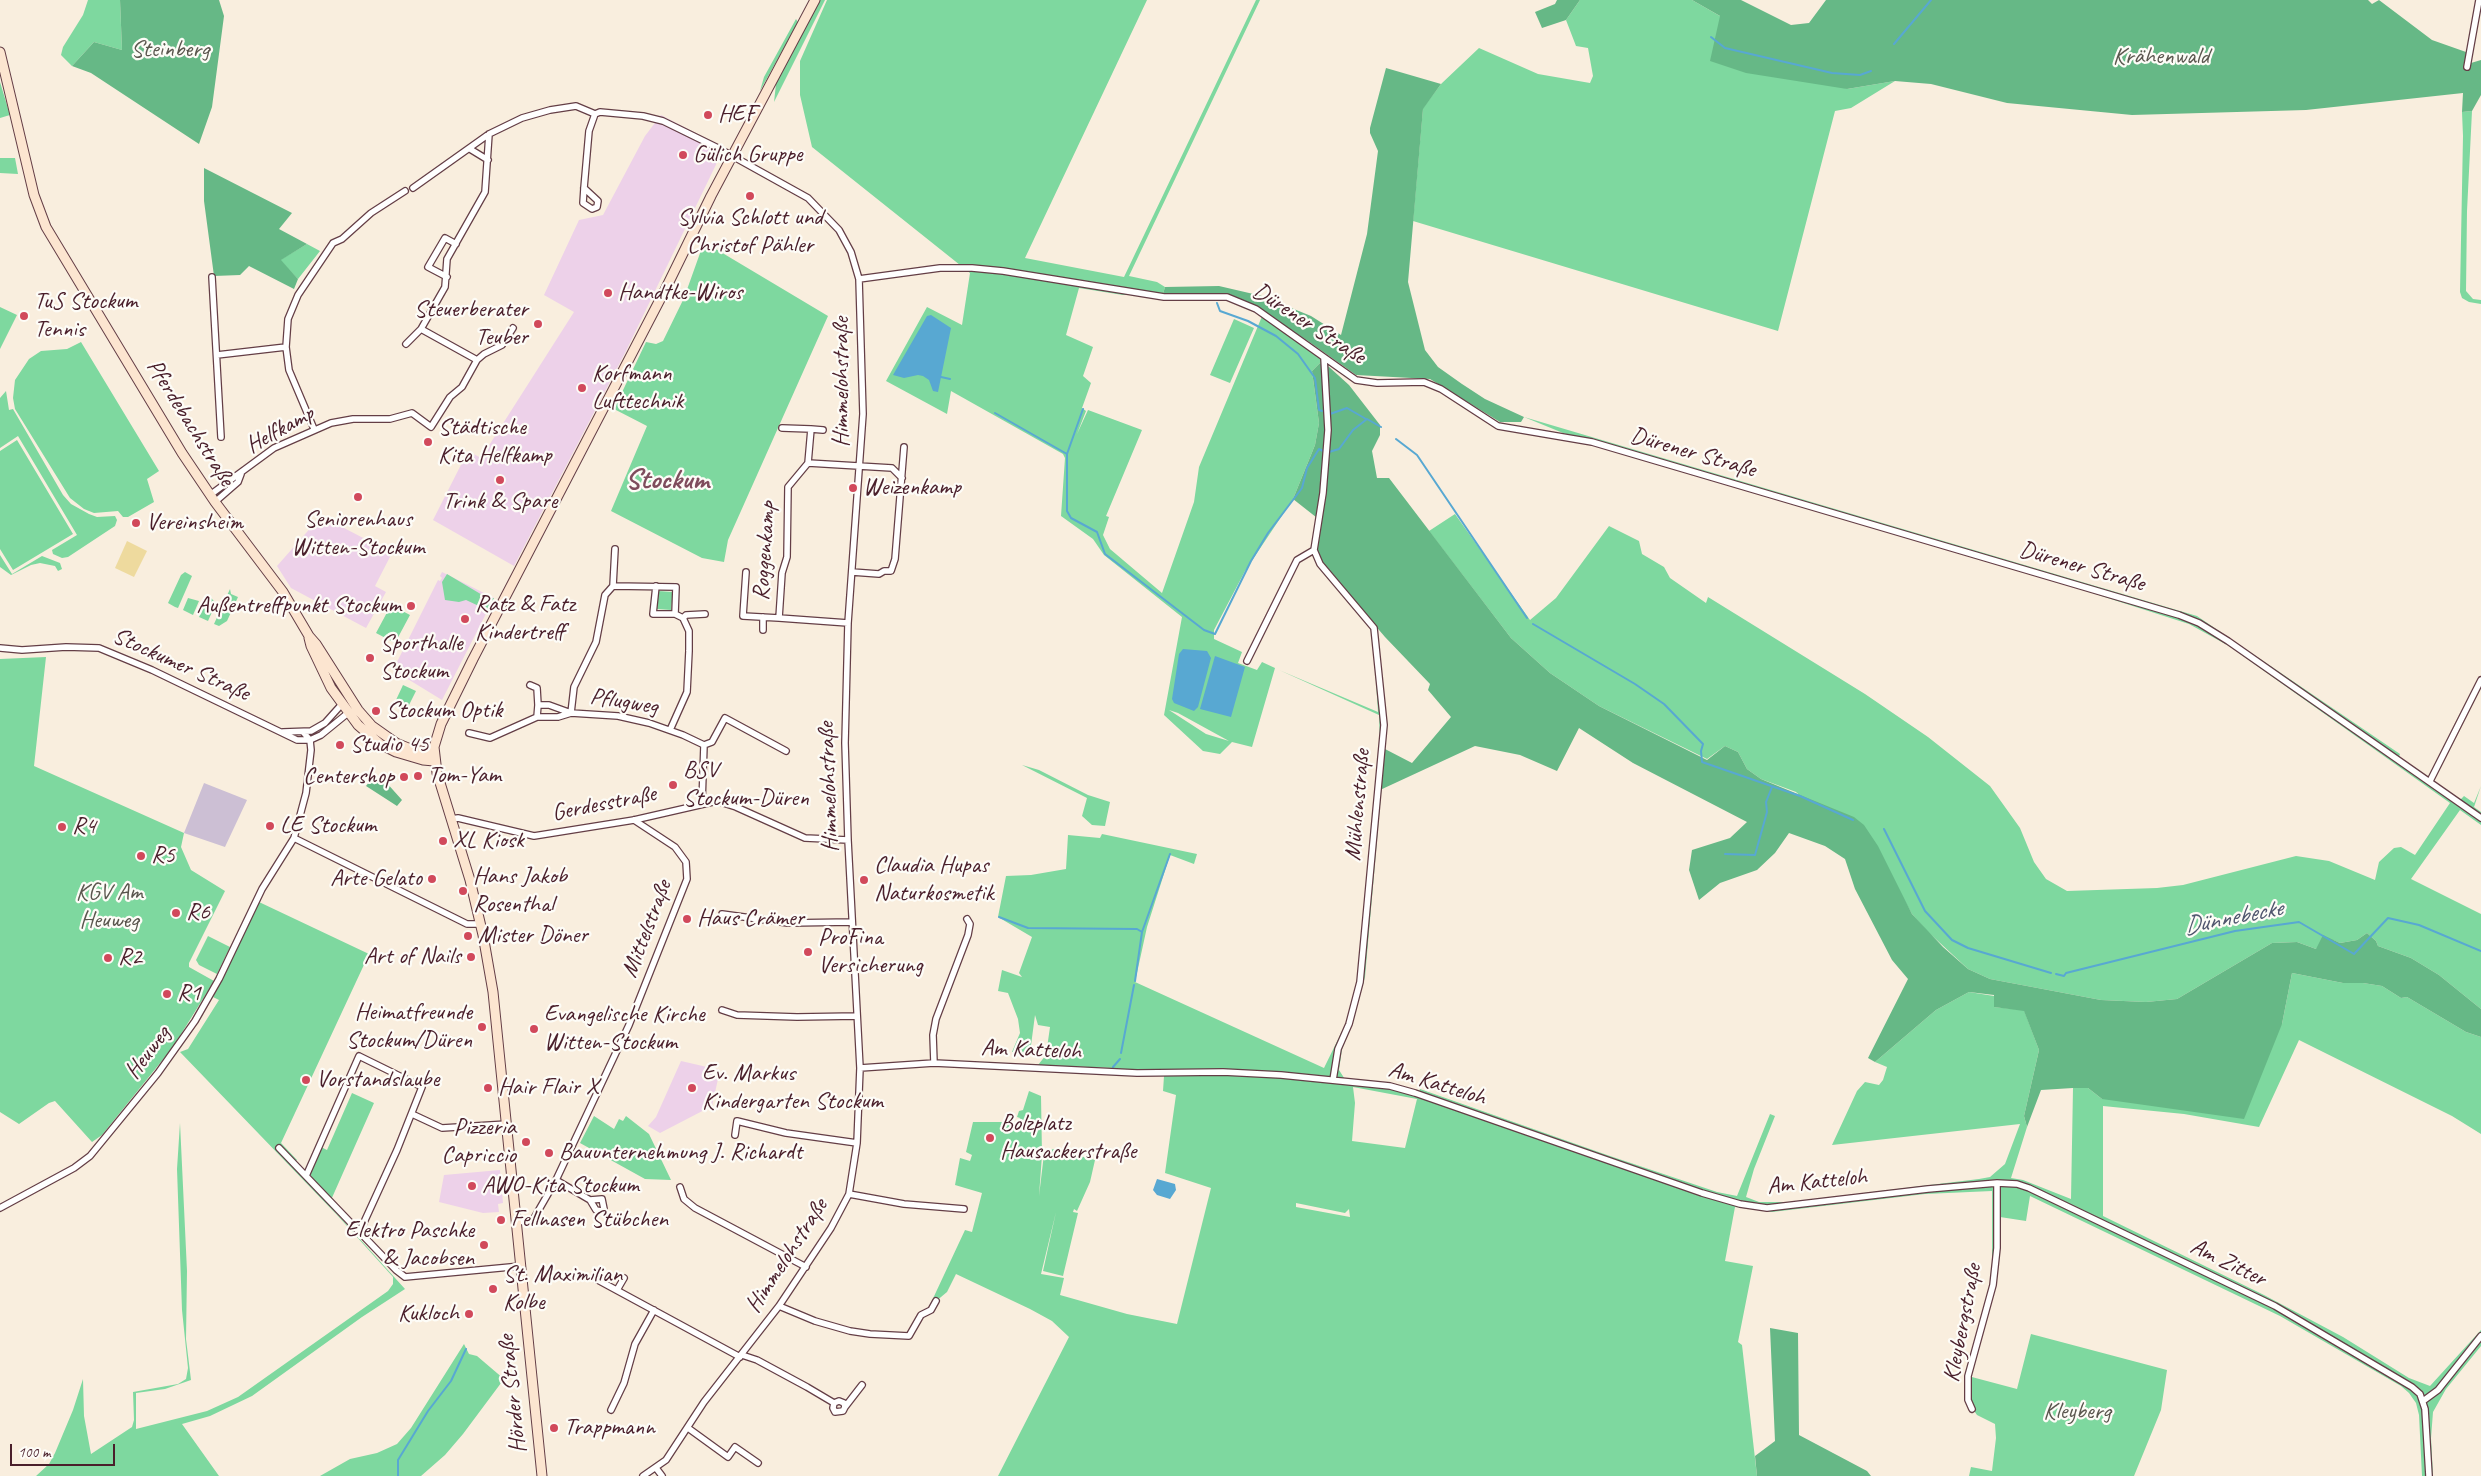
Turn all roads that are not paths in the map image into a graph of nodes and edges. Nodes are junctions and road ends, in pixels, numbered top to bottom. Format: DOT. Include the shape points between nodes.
graph roads {
  1 [pos="815,0"];
  2 [pos="2479,0"];
  3 [pos="0,52"];
  4 [pos="2467,67"];
  5 [pos="595,114"];
  6 [pos="489,134"];
  7 [pos="468,151"];
  8 [pos="732,157"];
  9 [pos="488,160"];
  10 [pos="413,188"];
  11 [pos="584,188"];
  12 [pos="405,191"];
  13 [pos="456,244"];
  14 [pos="436,253"];
  15 [pos="447,259"];
  16 [pos="212,277"];
  17 [pos="447,277"];
  18 [pos="859,279"];
  19 [pos="513,328"];
  20 [pos="420,329"];
  21 [pos="406,344"];
  22 [pos="286,348"];
  23 [pos="217,355"];
  24 [pos="1324,358"];
  25 [pos="477,360"];
  26 [pos="782,428"];
  27 [pos="314,429"];
  28 [pos="811,429"];
  29 [pos="823,430"];
  30 [pos="221,437"];
  31 [pos="904,447"];
  32 [pos="808,463"];
  33 [pos="860,465"];
  34 [pos="241,474"];
  35 [pos="902,478"];
  36 [pos="213,498"];
  37 [pos="615,549"];
  38 [pos="1314,550"];
  39 [pos="746,572"];
  40 [pos="852,572"];
  41 [pos="613,586"];
  42 [pos="656,586"];
  43 [pos="675,614"];
  44 [pos="705,614"];
  45 [pos="763,617"];
  46 [pos="683,618"];
  47 [pos="779,618"];
  48 [pos="848,623"];
  49 [pos="763,630"];
  50 [pos="309,636"];
  51 [pos="0,648"];
  52 [pos="1247,661"];
  53 [pos="2481,680"];
  54 [pos="530,685"];
  55 [pos="352,702"];
  56 [pos="342,704"];
  57 [pos="538,704"];
  58 [pos="348,713"];
  59 [pos="571,713"];
  60 [pos="537,717"];
  61 [pos="670,730"];
  62 [pos="283,732"];
  63 [pos="303,732"];
  64 [pos="469,733"];
  65 [pos="310,740"];
  66 [pos="704,745"];
  67 [pos="786,751"];
  68 [pos="434,757"];
  69 [pos="2430,781"];
  70 [pos="702,804"];
  71 [pos="2481,818"];
  72 [pos="451,819"];
  73 [pos="634,820"];
  74 [pos="294,838"];
  75 [pos="848,840"];
  76 [pos="722,914"];
  77 [pos="967,919"];
  78 [pos="852,922"];
  79 [pos="480,924"];
  80 [pos="722,1010"];
  81 [pos="857,1016"];
  82 [pos="934,1063"];
  83 [pos="860,1068"];
  84 [pos="1333,1080"];
  85 [pos="412,1114"];
  86 [pos="507,1124"];
  87 [pos="735,1135"];
  88 [pos="857,1143"];
  89 [pos="279,1148"];
  90 [pos="306,1176"];
  91 [pos="556,1180"];
  92 [pos="1997,1183"];
  93 [pos="680,1187"];
  94 [pos="1928,1189"];
  95 [pos="849,1194"];
  96 [pos="590,1200"];
  97 [pos="0,1208"];
  98 [pos="964,1209"];
  99 [pos="517,1222"];
  100 [pos="360,1231"];
  101 [pos="521,1266"];
  102 [pos="806,1267"];
  103 [pos="624,1278"];
  104 [pos="596,1279"];
  105 [pos="617,1290"];
  106 [pos="936,1301"];
  107 [pos="779,1306"];
  108 [pos="654,1310"];
  109 [pos="2481,1336"];
  110 [pos="741,1356"];
  111 [pos="862,1385"];
  112 [pos="2423,1401"];
  113 [pos="834,1403"];
  114 [pos="845,1407"];
  115 [pos="1972,1409"];
  116 [pos="611,1410"];
  117 [pos="688,1428"];
  118 [pos="758,1463"];
  119 [pos="656,1468"];
  120 [pos="542,1476"];
  121 [pos="643,1476"];
  122 [pos="662,1476"];
  123 [pos="2429,1476"];
  1 -- 8 [label="main road"];
  2 -- 4 [label="street"];
  3 -- 36 [label="main road, Pferdebachstraße" via="34,195 46,227 182,453"];
  5 -- 6 [label="street, Himmelohstraße" via="576,106 550,110 513,121"];
  5 -- 8 [label="street, Himmelohstraße" via="643,116 663,121"];
  5 -- 11 [label="street" via="589,131"];
  6 -- 7 [label="street, Himmelohstraße"];
  6 -- 9 [label="street"];
  7 -- 9 [label="street"];
  7 -- 10 [label="street, Himmelohstraße"];
  8 -- 18 [label="street, Himmelohstraße" via="797,190 818,206 845,240"];
  8 -- 68 [label="main road" via="472,659 442,724"];
  9 -- 13 [label="street" via="485,192"];
  12 -- 22 [label="street" via="371,213 326,250 298,295 288,319"];
  13 -- 14 [label="street" via="445,238"];
  13 -- 15 [label="street"];
  14 -- 15 [label="street"];
  14 -- 17 [label="street" via="428,267"];
  15 -- 17 [label="street"];
  16 -- 23 [label="street"];
  17 -- 20 [label="street"];
  18 -- 24 [label="street, Dürener Straße" via="940,268 972,268 1164,297 1227,297 1256,309"];
  18 -- 33 [label="street, Himmelohstraße" via="863,382"];
  19 -- 25 [label="street, Helfkamp" via="502,345"];
  20 -- 21 [label="street"];
  20 -- 25 [label="street"];
  22 -- 23 [label="street"];
  22 -- 27 [label="street" via="291,376"];
  23 -- 30 [label="street"];
  24 -- 38 [label="street" via="1328,430"];
  24 -- 69 [label="street, Dürener Straße" via="1356,380 1430,384 1498,426 1592,442 2179,615 2228,641"];
  25 -- 27 [label="street, Helfkamp" via="462,387 450,397 432,427 412,413 390,420 341,420"];
  26 -- 28 [label="street"];
  27 -- 34 [label="street, Helfkamp" via="274,448"];
  28 -- 29 [label="street"];
  28 -- 32 [label="street"];
  31 -- 35 [label="street"];
  32 -- 33 [label="street"];
  32 -- 47 [label="street, Roggenkamp" via="788,487 787,557 782,573"];
  33 -- 35 [label="street" via="892,468"];
  33 -- 40 [label="street, Himmelohstraße"];
  34 -- 36 [label="street, Helfkamp" via="233,476"];
  34 -- 36 [label="street, Helfkamp" via="238,482"];
  35 -- 40 [label="street" via="895,559 890,571 879,574"];
  36 -- 50 [label="main road, Pferdebachstraße" via="283,592"];
  37 -- 41 [label="street, Pflugweg"];
  38 -- 52 [label="street" via="1297,560"];
  38 -- 84 [label="street, Mühlenstraße" via="1320,564 1374,628 1384,725 1360,982 1349,1024 1338,1049"];
  39 -- 45 [label="street, Roggenkamp" via="743,616"];
  40 -- 48 [label="street, Himmelohstraße"];
  41 -- 42 [label="street"];
  41 -- 59 [label="street, Pflugweg" via="605,595 596,642 574,687"];
  42 -- 43 [label="street" via="676,587"];
  42 -- 43 [label="street" via="653,614"];
  43 -- 46 [label="street"];
  44 -- 46 [label="street"];
  45 -- 47 [label="street, Roggenkamp"];
  45 -- 49 [label="street, Roggenkamp"];
  46 -- 61 [label="street, Pflugweg" via="689,631 687,692"];
  47 -- 48 [label="street, Roggenkamp"];
  48 -- 75 [label="street, Himmelohstraße" via="845,725"];
  50 -- 55 [label="main road, Pferdebachstraße"];
  50 -- 56 [label="main road, Pferdebachstraße" via="317,661"];
  51 -- 62 [label="street, Stockumer Straße" via="99,648"];
  53 -- 69 [label="street"];
  54 -- 57 [label="street" via="537,688"];
  55 -- 56 [label="main road"];
  55 -- 58 [label="main road"];
  55 -- 68 [label="main road, Pferdebachstraße" via="386,737"];
  56 -- 58 [label="main road, Pferdebachstraße"];
  56 -- 63 [label="street, Stockumer Straße" via="319,727"];
  57 -- 59 [label="street, Pflugweg"];
  57 -- 60 [label="street"];
  58 -- 65 [label="street" via="327,732"];
  58 -- 68 [label="main road, Pferdebachstraße" via="365,732 386,747 412,758"];
  59 -- 60 [label="street, Pflugweg"];
  59 -- 61 [label="street, Pflugweg" via="618,716"];
  60 -- 64 [label="street, Pflugweg" via="490,738"];
  61 -- 66 [label="street, Pflugweg"];
  62 -- 63 [label="street, Stockumer Straße"];
  62 -- 65 [label="street, Stockumer Straße" via="297,740"];
  63 -- 65 [label="street"];
  65 -- 74 [label="street, Heuweg" via="312,750 306,793"];
  66 -- 67 [label="street" via="712,742 725,718"];
  66 -- 70 [label="street"];
  68 -- 72 [label="main road, Hörder Straße"];
  69 -- 71 [label="street, Dürener Straße"];
  70 -- 73 [label="street, Gerdesstraße"];
  70 -- 75 [label="street, Gerdesstraße" via="728,803 805,838"];
  72 -- 73 [label="street, Gerdesstraße" via="534,836"];
  72 -- 79 [label="main road, Hörder Straße"];
  73 -- 91 [label="street, Mittelstraße" via="675,846 686,862 687,879 629,1025"];
  74 -- 79 [label="street" via="467,924"];
  74 -- 97 [label="street, Heuweg" via="262,889 209,998 158,1073 90,1156"];
  75 -- 78 [label="street, Himmelohstraße"];
  76 -- 78 [label="street" via="788,923"];
  77 -- 82 [label="street" via="970,924 968,935 938,1011 933,1035"];
  78 -- 81 [label="street, Himmelohstraße"];
  79 -- 86 [label="main road, Hörder Straße" via="493,992"];
  80 -- 81 [label="street" via="737,1015"];
  81 -- 83 [label="street, Himmelohstraße"];
  82 -- 83 [label="street, Am Katteloh"];
  82 -- 84 [label="street, Am Katteloh" via="1281,1075"];
  83 -- 88 [label="street, Himmelohstraße"];
  84 -- 94 [label="street, Am Katteloh" via="1390,1086 1415,1093 1740,1204 1767,1208"];
  85 -- 86 [label="street" via="442,1128"];
  85 -- 90 [label="street" via="422,1087 359,1056"];
  85 -- 100 [label="street"];
  86 -- 99 [label="main road, Hörder Straße"];
  87 -- 88 [label="street" via="738,1122"];
  88 -- 95 [label="street, Himmelohstraße"];
  89 -- 90 [label="street"];
  90 -- 100 [label="street"];
  91 -- 96 [label="street"];
  91 -- 99 [label="street, Mittelstraße" via="533,1220"];
  92 -- 94 [label="street, Am Zitter"];
  92 -- 112 [label="street, Am Zitter" via="2029,1188 2276,1306 2412,1387"];
  92 -- 115 [label="street, Kleybergstraße" via="1997,1248 1993,1285 1968,1376 1968,1400"];
  93 -- 102 [label="street" via="684,1199 695,1208"];
  95 -- 98 [label="street" via="904,1204"];
  95 -- 102 [label="street, Himmelohstraße"];
  99 -- 101 [label="main road, Hörder Straße"];
  100 -- 101 [label="street" via="405,1277"];
  101 -- 120 [label="main road, Hörder Straße"];
  102 -- 107 [label="street, Himmelohstraße"];
  103 -- 105 [label="street"];
  104 -- 105 [label="street"];
  105 -- 108 [label="street"];
  106 -- 107 [label="street" via="931,1310 921,1315 909,1336 842,1329 815,1322"];
  107 -- 110 [label="street, Himmelohstraße"];
  108 -- 110 [label="street"];
  108 -- 116 [label="street" via="635,1344 624,1382"];
  109 -- 112 [label="street" via="2438,1390"];
  110 -- 113 [label="street" via="757,1360"];
  110 -- 117 [label="street, Himmelohstraße" via="704,1402"];
  111 -- 114 [label="street"];
  112 -- 123 [label="street"];
  113 -- 114 [label="street" via="841,1401"];
  113 -- 114 [label="street" via="833,1409 837,1413"];
  117 -- 118 [label="street" via="728,1457 735,1447"];
  117 -- 119 [label="street, Himmelohstraße" via="666,1460"];
  119 -- 121 [label="street, Himmelohstraße"];
  119 -- 122 [label="street"];
}
